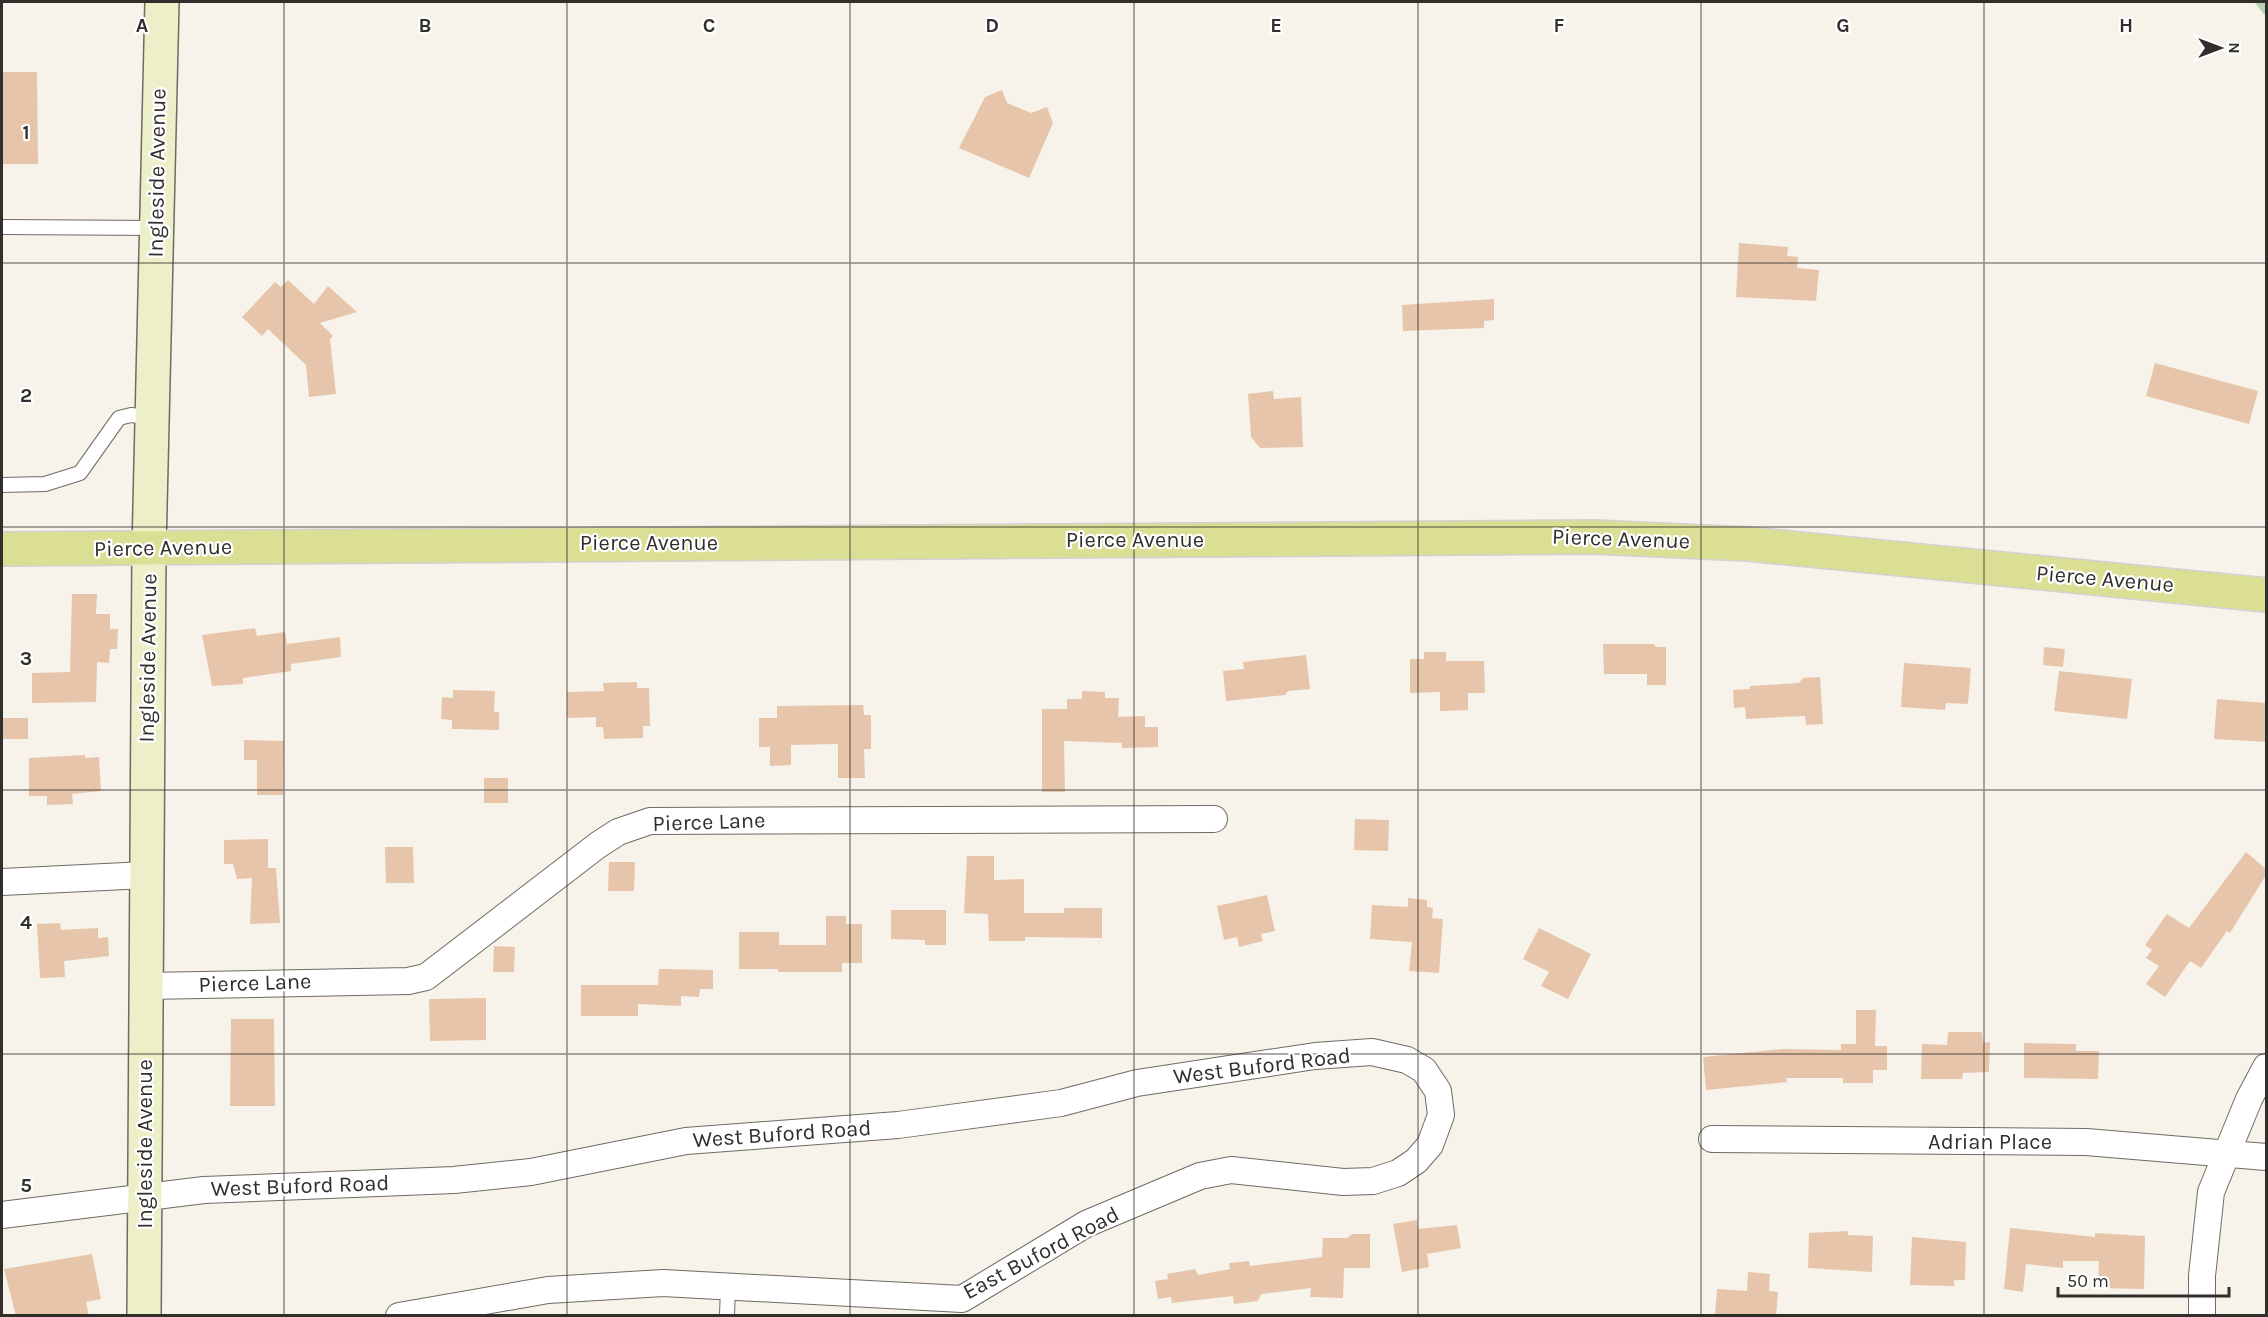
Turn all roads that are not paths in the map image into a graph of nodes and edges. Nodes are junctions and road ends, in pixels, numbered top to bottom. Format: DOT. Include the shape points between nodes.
graph roads {
  1 [pos="162,2"];
  2 [pos="2,228"];
  3 [pos="156,228"];
  4 [pos="153,418"];
  5 [pos="2,485"];
  6 [pos="2,549"];
  7 [pos="149,549"];
  8 [pos="2266,595"];
  9 [pos="1214,819"];
  10 [pos="146,874"];
  11 [pos="2,882"];
  12 [pos="146,986"];
  13 [pos="1414,1064"];
  14 [pos="2266,1067"];
  15 [pos="1712,1139"];
  16 [pos="2225,1155"];
  17 [pos="2266,1157"];
  18 [pos="145,1195"];
  19 [pos="2,1215"];
  20 [pos="728,1286"];
  21 [pos="959,1307"];
  22 [pos="144,1316"];
  23 [pos="399,1316"];
  24 [pos="727,1316"];
  25 [pos="2202,1316"];
  1 -- 3 [label="street, Ingleside Avenue"];
  2 -- 3 [label="lane"];
  3 -- 4 [label="street, Ingleside Avenue"];
  4 -- 5 [label="lane" via="119,418 80,473 45,484"];
  4 -- 7 [label="street, Ingleside Avenue"];
  6 -- 7 [label="main road, Pierce Avenue"];
  7 -- 8 [label="main road, Pierce Avenue" via="1594,537 1748,544"];
  7 -- 10 [label="street, Ingleside Avenue"];
  9 -- 12 [label="street, Pierce Lane" via="650,822 618,832 598,845 426,977 408,981"];
  10 -- 11 [label="street"];
  10 -- 12 [label="street, Ingleside Avenue"];
  12 -- 18 [label="street, Ingleside Avenue"];
  13 -- 18 [label="street, West Buford Road" via="1372,1052 1315,1056 1137,1083 1029,1108 898,1125 686,1141 531,1172 454,1180"];
  13 -- 21 [label="street, East Buford Road" via="1424,1070 1438,1090 1441,1115 1430,1145 1398,1173 1373,1181 1343,1182 1231,1170 1200,1176 1086,1224"];
  14 -- 16 [label="street"];
  15 -- 16 [label="street, Adrian Place" via="2086,1142"];
  16 -- 17 [label="street, Adrian Place"];
  16 -- 25 [label="street" via="2211,1192"];
  18 -- 19 [label="street, West Buford Road"];
  18 -- 22 [label="street, Ingleside Avenue"];
  20 -- 21 [label="street, East Buford Road"];
  20 -- 23 [label="street, East Buford Road" via="663,1283 548,1290"];
  20 -- 24 [label="lane"];
}
